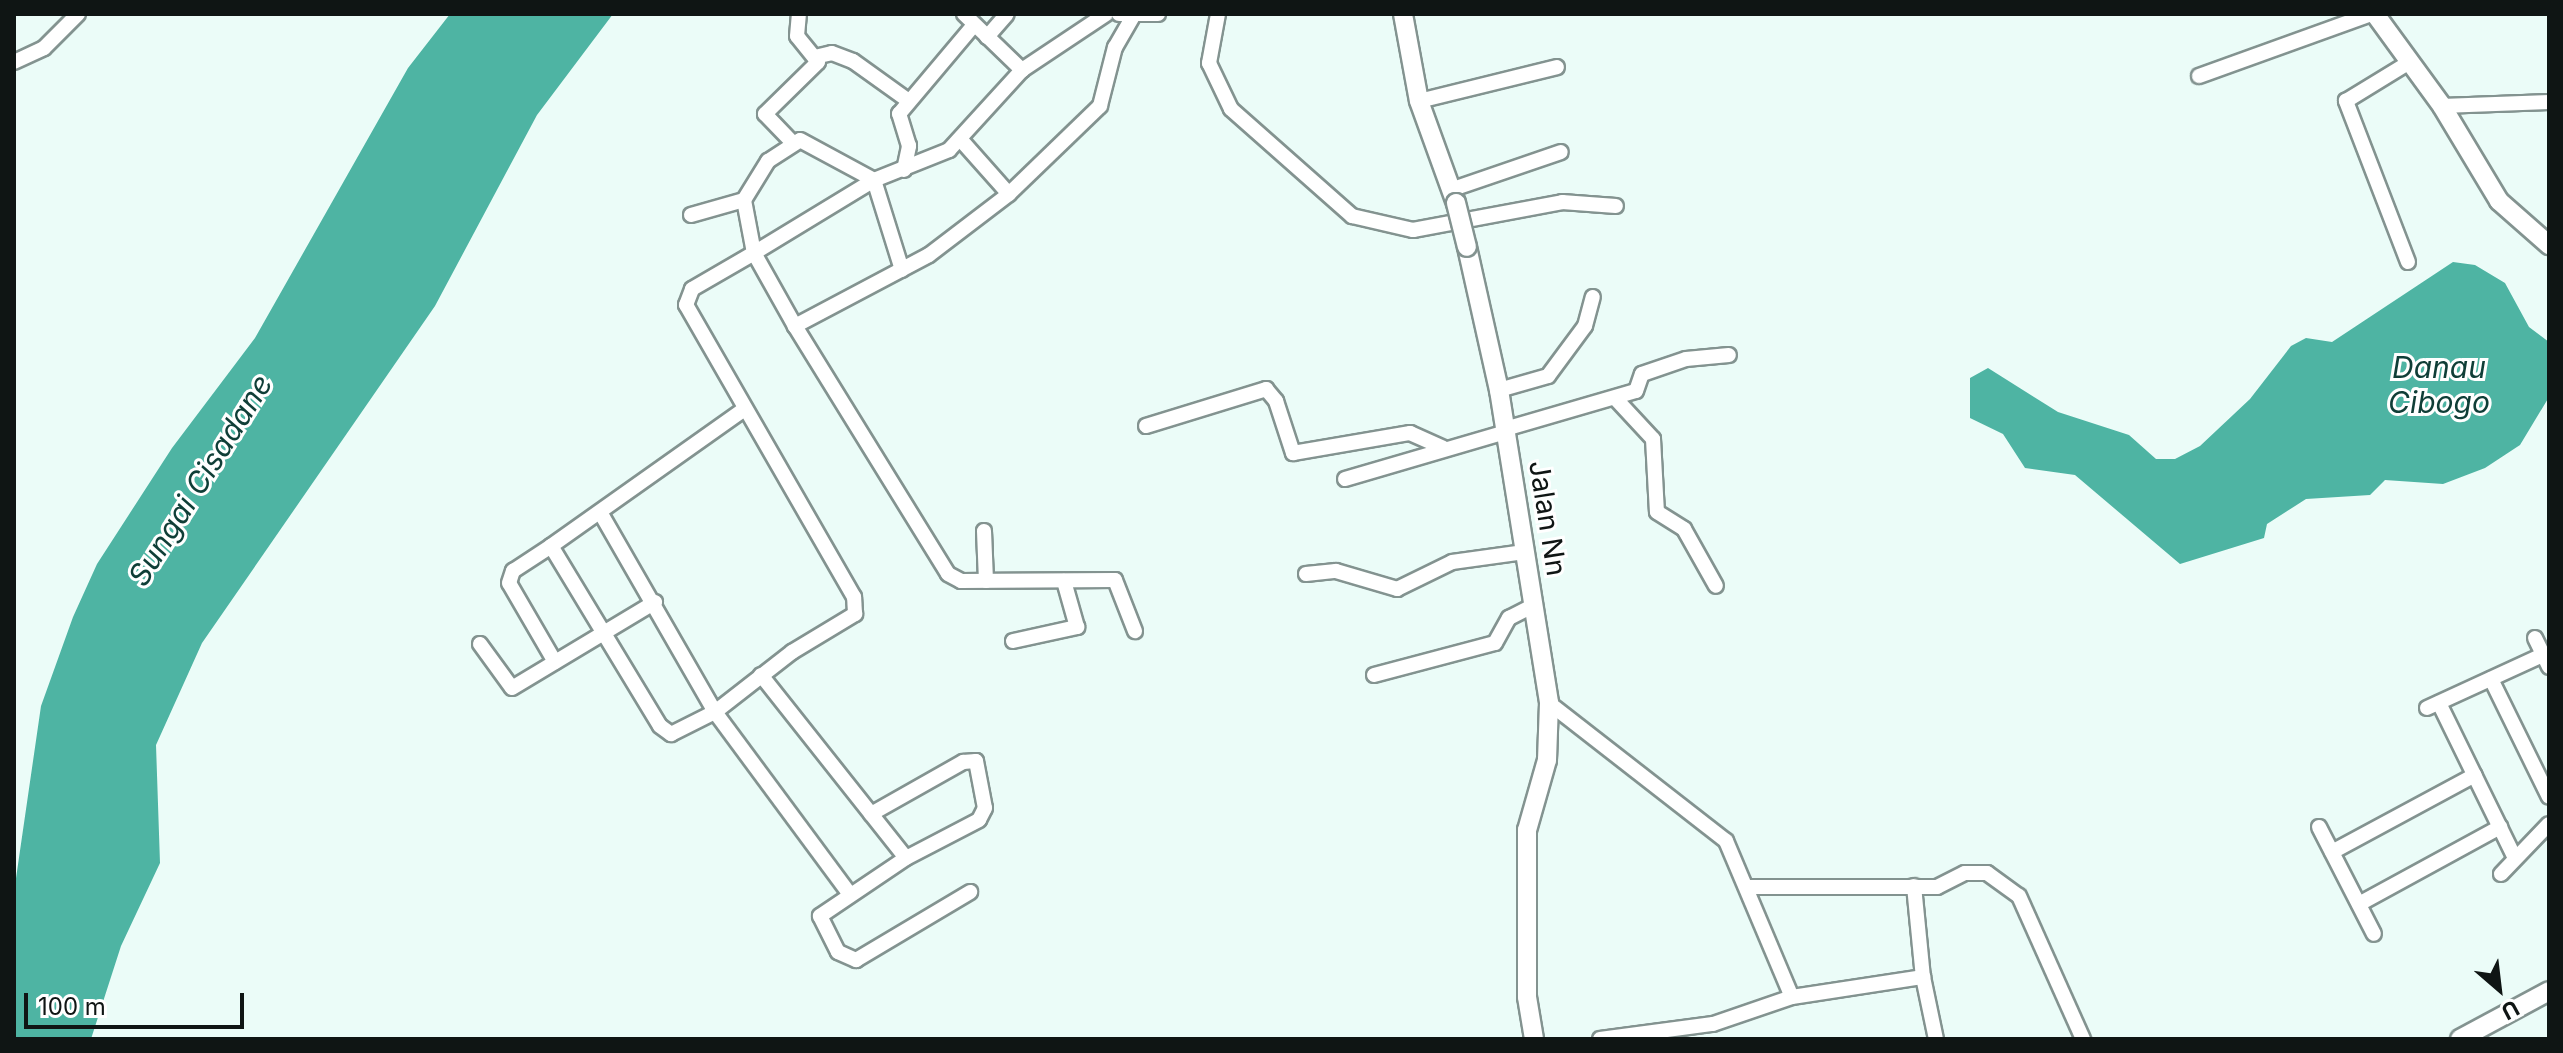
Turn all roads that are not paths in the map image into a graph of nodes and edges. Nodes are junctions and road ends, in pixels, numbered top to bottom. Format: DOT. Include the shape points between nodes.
graph roads {
  1 [pos="78,14"];
  2 [pos="799,14"];
  3 [pos="1007,14"];
  4 [pos="1106,14"];
  5 [pos="1158,14"];
  6 [pos="1218,14"];
  7 [pos="1403,14"];
  8 [pos="2373,14"];
  9 [pos="1125,16"];
  10 [pos="969,19"];
  11 [pos="987,37"];
  12 [pos="819,56"];
  13 [pos="14,62"];
  14 [pos="2408,63"];
  15 [pos="1557,67"];
  16 [pos="1022,70"];
  17 [pos="2199,76"];
  18 [pos="906,99"];
  19 [pos="1419,101"];
  20 [pos="2549,102"];
  21 [pos="2442,106"];
  22 [pos="961,140"];
  23 [pos="792,142"];
  24 [pos="1561,152"];
  25 [pos="904,170"];
  26 [pos="874,180"];
  27 [pos="1009,194"];
  28 [pos="1453,196"];
  29 [pos="744,200"];
  30 [pos="1616,206"];
  31 [pos="691,215"];
  32 [pos="2549,245"];
  33 [pos="754,253"];
  34 [pos="2408,262"];
  35 [pos="902,270"];
  36 [pos="1593,297"];
  37 [pos="795,326"];
  38 [pos="1729,355"];
  39 [pos="1499,390"];
  40 [pos="1615,398"];
  41 [pos="743,410"];
  42 [pos="1146,426"];
  43 [pos="1506,431"];
  44 [pos="1443,448"];
  45 [pos="1345,479"];
  46 [pos="600,512"];
  47 [pos="984,531"];
  48 [pos="551,546"];
  49 [pos="1524,552"];
  50 [pos="1306,574"];
  51 [pos="986,581"];
  52 [pos="1064,581"];
  53 [pos="1716,586"];
  54 [pos="655,602"];
  55 [pos="1534,605"];
  56 [pos="1135,631"];
  57 [pos="604,632"];
  58 [pos="2535,638"];
  59 [pos="1013,641"];
  60 [pos="480,644"];
  61 [pos="2546,661"];
  62 [pos="555,662"];
  63 [pos="761,675"];
  64 [pos="1374,675"];
  65 [pos="2491,679"];
  66 [pos="1549,703"];
  67 [pos="715,712"];
  68 [pos="2475,775"];
  69 [pos="2549,797"];
  70 [pos="871,814"];
  71 [pos="2549,824"];
  72 [pos="2319,827"];
  73 [pos="2500,827"];
  74 [pos="2332,852"];
  75 [pos="906,858"];
  76 [pos="2515,858"];
  77 [pos="2501,874"];
  78 [pos="1914,886"];
  79 [pos="1750,887"];
  80 [pos="970,892"];
  81 [pos="849,893"];
  82 [pos="2359,904"];
  83 [pos="2374,934"];
  84 [pos="1923,977"];
  85 [pos="2549,991"];
  86 [pos="1792,997"];
  87 [pos="1534,1039"];
  88 [pos="1600,1039"];
  89 [pos="1936,1039"];
  90 [pos="2083,1039"];
  91 [pos="2460,1039"];
  1 -- 13 [label="street" via="44,48"];
  2 -- 12 [label="street" via="797,36"];
  3 -- 11 [label="street"];
  4 -- 16 [label="street"];
  5 -- 9 [label="street"];
  6 -- 30 [label="street" via="1209,63 1231,109 1352,216 1413,230 1562,202"];
  7 -- 19 [label="street, Jalan Nn"];
  8 -- 14 [label="street"];
  8 -- 17 [label="street"];
  9 -- 27 [label="street" via="1100,106"];
  10 -- 11 [label="street"];
  10 -- 18 [label="street"];
  11 -- 16 [label="street"];
  12 -- 18 [label="street" via="832,53 853,61"];
  12 -- 23 [label="street" via="765,114"];
  14 -- 21 [label="street"];
  14 -- 34 [label="street" via="2346,101"];
  15 -- 19 [label="street"];
  16 -- 22 [label="street"];
  18 -- 25 [label="street" via="899,114 909,146"];
  19 -- 28 [label="street, Jalan Nn"];
  20 -- 21 [label="street"];
  21 -- 32 [label="street" via="2499,201"];
  22 -- 25 [label="street" via="937,158"];
  22 -- 27 [label="street"];
  23 -- 26 [label="street" via="810,141"];
  23 -- 29 [label="street" via="768,161"];
  24 -- 28 [label="street"];
  25 -- 26 [label="street"];
  26 -- 33 [label="street"];
  26 -- 35 [label="street"];
  27 -- 35 [label="street"];
  28 -- 39 [label="street, Jalan Nn, bridge"];
  29 -- 31 [label="street"];
  29 -- 33 [label="street"];
  33 -- 37 [label="street"];
  33 -- 41 [label="street" via="692,289 686,305"];
  35 -- 37 [label="street"];
  36 -- 39 [label="street" via="1585,326 1548,376"];
  37 -- 51 [label="street" via="940,565 961,581"];
  38 -- 40 [label="street" via="1686,359 1642,374 1636,391"];
  39 -- 43 [label="street, Jalan Nn"];
  40 -- 43 [label="street"];
  40 -- 53 [label="street" via="1653,439 1657,512 1684,529"];
  41 -- 46 [label="street"];
  41 -- 63 [label="street" via="856,606 848,621"];
  42 -- 44 [label="street" via="1266,389 1276,401 1293,453 1410,433"];
  43 -- 44 [label="street"];
  43 -- 49 [label="street, Jalan Nn"];
  44 -- 45 [label="street"];
  46 -- 48 [label="street"];
  46 -- 54 [label="street"];
  47 -- 51 [label="street"];
  48 -- 57 [label="street"];
  48 -- 62 [label="street" via="513,571 509,583"];
  49 -- 50 [label="street" via="1452,562 1397,589 1336,571"];
  49 -- 55 [label="street, Jalan Nn"];
  51 -- 52 [label="street"];
  52 -- 56 [label="street" via="1115,580"];
  52 -- 59 [label="street" via="1077,627"];
  54 -- 57 [label="street"];
  54 -- 67 [label="street"];
  55 -- 64 [label="street" via="1509,618 1495,643"];
  55 -- 66 [label="street, Jalan Nn"];
  57 -- 62 [label="street"];
  57 -- 67 [label="street" via="666,732 684,732"];
  58 -- 61 [label="street"];
  60 -- 62 [label="street" via="508,688"];
  61 -- 65 [label="street"];
  63 -- 67 [label="street"];
  63 -- 70 [label="street"];
  65 -- 68 [label="street" via="2433,706"];
  65 -- 69 [label="street"];
  66 -- 79 [label="street" via="1726,841"];
  66 -- 87 [label="street, Jalan Nn" via="1547,760 1527,830 1527,997"];
  67 -- 81 [label="street"];
  68 -- 73 [label="street"];
  68 -- 74 [label="street"];
  70 -- 75 [label="street"];
  70 -- 75 [label="street" via="963,762 976,761 985,808 979,820"];
  71 -- 76 [label="street"];
  72 -- 74 [label="street"];
  73 -- 76 [label="street"];
  73 -- 82 [label="street"];
  74 -- 82 [label="street"];
  75 -- 81 [label="street"];
  76 -- 77 [label="street"];
  78 -- 79 [label="street"];
  78 -- 84 [label="street"];
  78 -- 90 [label="street" via="1937,887 1965,873 1987,873 2008,883 2071,1003"];
  79 -- 86 [label="street" via="1756,923"];
  80 -- 81 [label="street" via="856,960 838,952 820,924 820,916"];
  82 -- 83 [label="street"];
  84 -- 86 [label="street"];
  84 -- 89 [label="street"];
  85 -- 91 [label="street"];
  86 -- 88 [label="street" via="1713,1024"];
}
